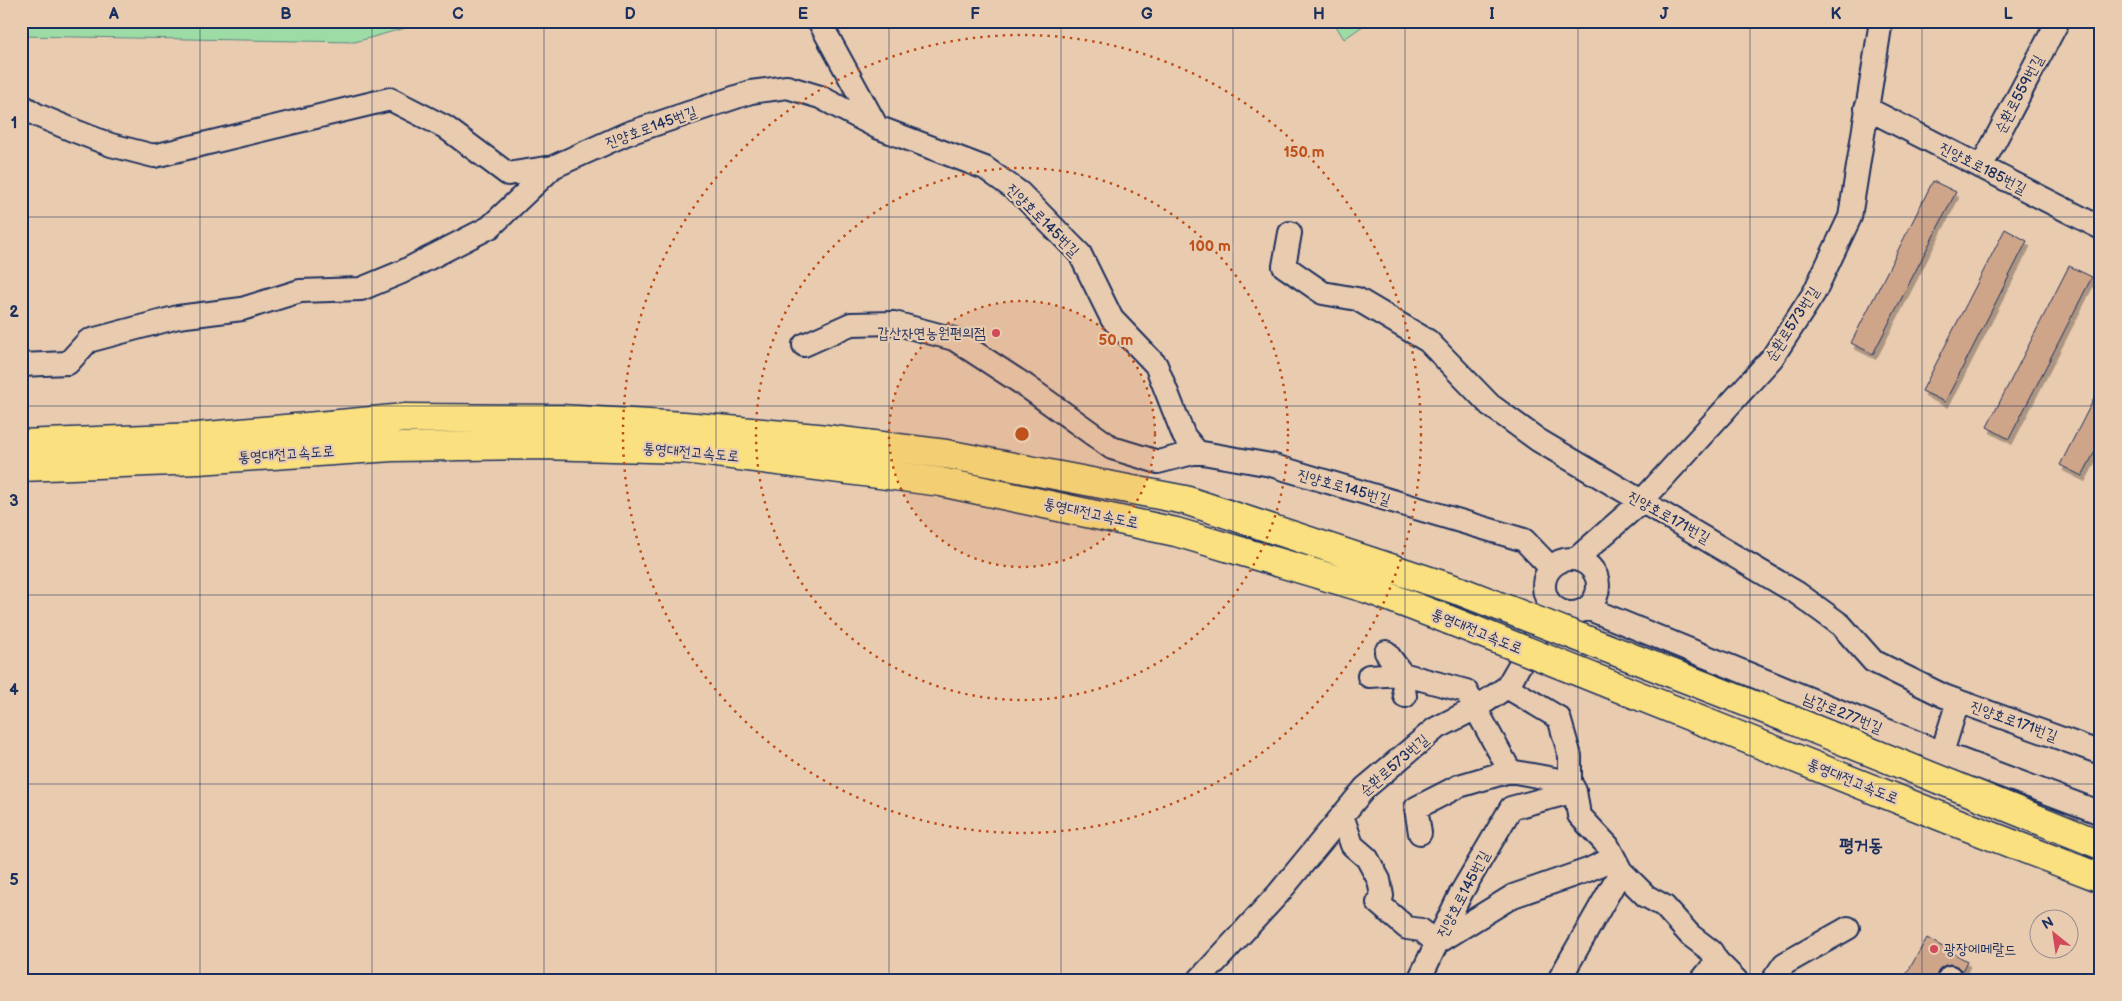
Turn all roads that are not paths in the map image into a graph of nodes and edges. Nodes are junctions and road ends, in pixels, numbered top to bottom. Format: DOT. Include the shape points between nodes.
graph roads {
  1 [pos="819,21"];
  2 [pos="1881,21"];
  3 [pos="2058,21"];
  4 [pos="21,105"];
  5 [pos="1866,108"];
  6 [pos="877,126"];
  7 [pos="553,167"];
  8 [pos="1981,167"];
  9 [pos="2101,228"];
  10 [pos="1290,233"];
  11 [pos="804,345"];
  12 [pos="21,365"];
  13 [pos="21,444"];
  14 [pos="1197,452"];
  15 [pos="21,467"];
  16 [pos="1642,501"];
  17 [pos="1576,559"];
  18 [pos="1550,567"];
  19 [pos="1553,608"];
  20 [pos="1587,608"];
  21 [pos="1386,652"];
  22 [pos="1402,674"];
  23 [pos="1369,676"];
  24 [pos="1507,687"];
  25 [pos="1405,696"];
  26 [pos="1958,701"];
  27 [pos="1476,708"];
  28 [pos="1942,753"];
  29 [pos="2101,753"];
  30 [pos="1510,771"];
  31 [pos="1573,786"];
  32 [pos="2101,813"];
  33 [pos="1342,815"];
  34 [pos="1420,833"];
  35 [pos="2101,845"];
  36 [pos="1619,867"];
  37 [pos="2101,878"];
  38 [pos="1848,928"];
  39 [pos="1437,943"];
  40 [pos="1717,961"];
  41 [pos="1199,980"];
  42 [pos="1419,980"];
  43 [pos="1559,980"];
  44 [pos="1702,980"];
  45 [pos="1736,980"];
  46 [pos="1773,980"];
  1 -- 6 [label="street"];
  2 -- 5 [label="street, 순환로573번길"];
  3 -- 8 [label="street, 순환로559번길"];
  4 -- 7 [label="street" via="75,131 154,156 390,99 445,127 508,174"];
  5 -- 8 [label="street, 진양호로185번길"];
  5 -- 16 [label="street, 순환로573번길" via="1850,217 1814,293 1772,358"];
  6 -- 7 [label="street, 진양호로145번길" via="820,97 788,87 751,92 626,134"];
  6 -- 14 [label="street, 진양호로145번길" via="985,168 1020,193 1080,254 1112,319 1156,365 1184,436"];
  7 -- 12 [label="street" via="490,227 361,289 300,291 242,309 178,317 88,341 68,363"];
  8 -- 9 [label="street, 진양호로185번길"];
  10 -- 16 [label="street, 진양호로171번길" via="1284,266 1323,293 1357,299 1428,341 1490,405 1538,440"];
  11 -- 14 [label="street" via="851,324 894,323 954,339 1112,448 1158,462"];
  13 -- 35 [label="highway, 통영대전고속도로, bridge" via="197,437 405,418 561,419 817,438 946,454 1185,500 1460,591 1788,718"];
  14 -- 18 [label="street, 진양호로145번길" via="1270,465 1524,540"];
  15 -- 37 [label="highway, 통영대전고속도로, bridge" via="198,460 392,447 541,445 685,448 941,482 1176,532 1368,589"];
  16 -- 17 [label="street, 순환로573번길"];
  16 -- 26 [label="street, 진양호로171번길" via="1797,592 1841,625 1873,661"];
  17 -- 18 [label="street" via="1566,559"];
  17 -- 20 [label="street" via="1596,575 1598,584 1594,602"];
  18 -- 19 [label="street" via="1543,584 1547,601"];
  19 -- 20 [label="street" via="1570,614"];
  19 -- 24 [label="street, 순환로573번길"];
  20 -- 28 [label="street, 남강로277번길"];
  21 -- 22 [label="street"];
  22 -- 23 [label="street"];
  22 -- 25 [label="street"];
  22 -- 27 [label="street" via="1466,691"];
  24 -- 27 [label="street, 순환로573번길"];
  24 -- 31 [label="street" via="1559,718 1570,756"];
  26 -- 28 [label="street"];
  26 -- 29 [label="street, 진양호로171번길"];
  27 -- 30 [label="street"];
  27 -- 33 [label="street, 순환로573번길" via="1435,729 1365,788"];
  28 -- 32 [label="street, 남강로277번길"];
  30 -- 31 [label="street"];
  30 -- 34 [label="street" via="1459,786 1416,808"];
  31 -- 36 [label="street" via="1579,815 1608,846"];
  31 -- 39 [label="street, 진양호로145번길" via="1511,808 1461,893"];
  33 -- 39 [label="street" via="1352,845 1367,858 1379,880 1382,896 1378,903 1407,928 1421,930"];
  33 -- 41 [label="street, 순환로573번길" via="1278,894"];
  36 -- 39 [label="street, 진양호로145번길" via="1614,858 1512,896"];
  36 -- 40 [label="street" via="1646,896 1664,906 1690,935 1711,951"];
  36 -- 43 [label="street"];
  38 -- 46 [label="street" via="1784,964"];
  39 -- 42 [label="street"];
  40 -- 44 [label="street"];
  40 -- 45 [label="street"];
}
